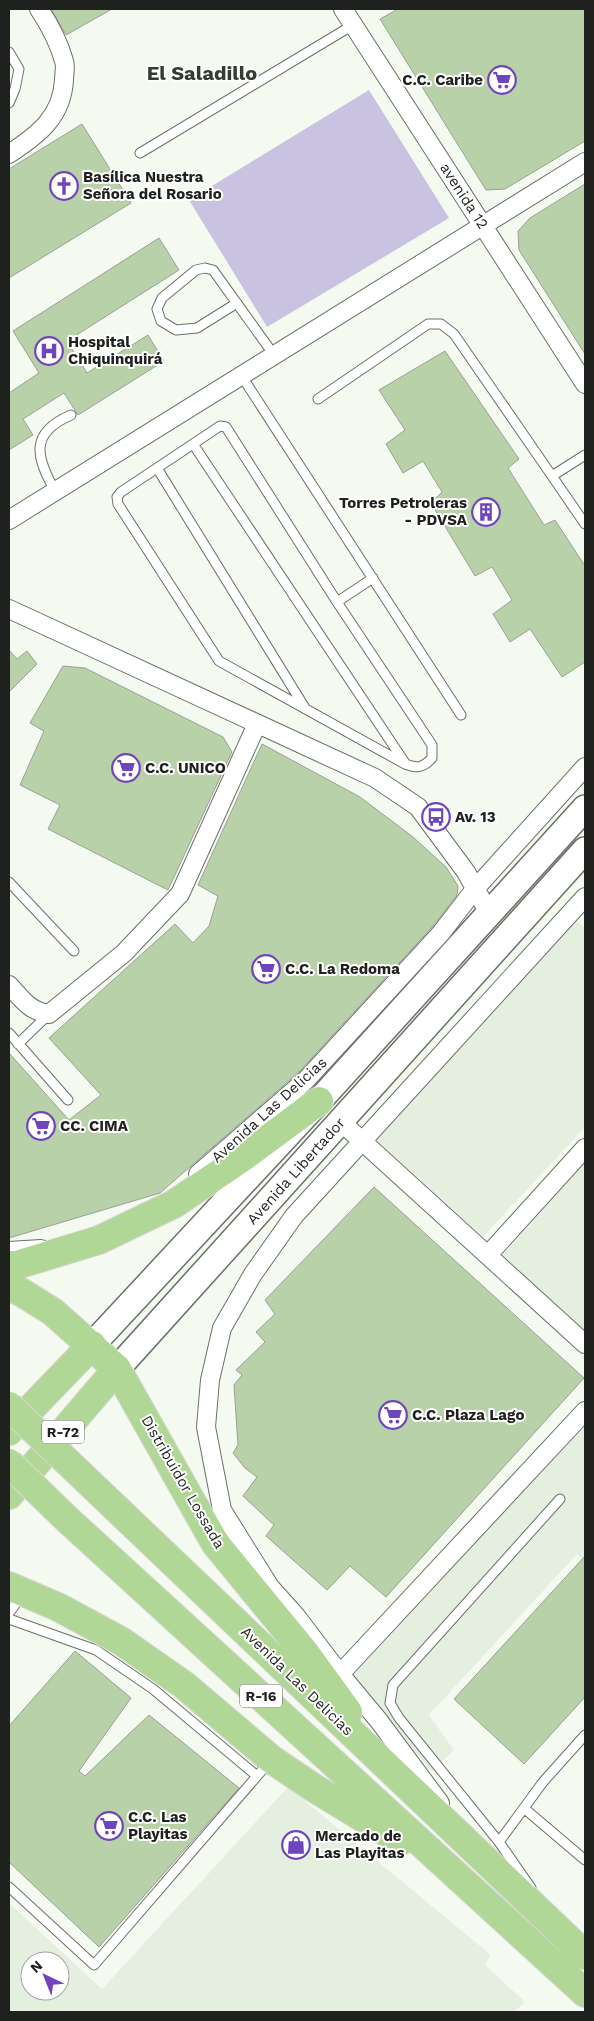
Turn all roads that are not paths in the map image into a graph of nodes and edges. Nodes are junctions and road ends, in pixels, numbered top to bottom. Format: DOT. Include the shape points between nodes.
graph roads {
  1 [pos="28,9"];
  2 [pos="39,9"];
  3 [pos="343,9"];
  4 [pos="353,25"];
  5 [pos="9,52"];
  6 [pos="9,103"];
  7 [pos="9,142"];
  8 [pos="140,153"];
  9 [pos="9,154"];
  10 [pos="585,162"];
  11 [pos="482,225"];
  12 [pos="237,303"];
  13 [pos="274,355"];
  14 [pos="242,376"];
  15 [pos="585,384"];
  16 [pos="318,399"];
  17 [pos="71,415"];
  18 [pos="193,444"];
  19 [pos="585,455"];
  20 [pos="157,468"];
  21 [pos="552,476"];
  22 [pos="55,491"];
  23 [pos="9,520"];
  24 [pos="585,524"];
  25 [pos="373,578"];
  26 [pos="337,602"];
  27 [pos="9,609"];
  28 [pos="306,709"];
  29 [pos="461,715"];
  30 [pos="258,724"];
  31 [pos="405,764"];
  32 [pos="585,767"];
  33 [pos="585,808"];
  34 [pos="585,850"];
  35 [pos="9,882"];
  36 [pos="475,889"];
  37 [pos="584,900"];
  38 [pos="489,913"];
  39 [pos="74,951"];
  40 [pos="9,985"];
  41 [pos="49,1014"];
  42 [pos="9,1033"];
  43 [pos="18,1044"];
  44 [pos="68,1100"];
  45 [pos="319,1101"];
  46 [pos="340,1121"];
  47 [pos="362,1140"];
  48 [pos="585,1148"];
  49 [pos="9,1251"];
  50 [pos="488,1254"];
  51 [pos="9,1265"];
  52 [pos="9,1287"];
  53 [pos="585,1344"];
  54 [pos="92,1345"];
  55 [pos="117,1369"];
  56 [pos="9,1406"];
  57 [pos="585,1411"];
  58 [pos="9,1431"];
  59 [pos="9,1463"];
  60 [pos="9,1495"];
  61 [pos="560,1499"];
  62 [pos="14,1597"];
  63 [pos="9,1619"];
  64 [pos="340,1674"];
  65 [pos="585,1735"];
  66 [pos="264,1768"];
  67 [pos="392,1772"];
  68 [pos="525,1809"];
  69 [pos="488,1848"];
  70 [pos="585,1860"];
  71 [pos="452,1871"];
  72 [pos="9,1887"];
  73 [pos="585,1956"];
  74 [pos="585,1993"];
  1 -- 7 [label="street" via="53,65 51,88 44,111 26,132"];
  2 -- 9 [label="street" via="65,62 64,88 54,116 34,138"];
  3 -- 4 [label="street, avenida 12"];
  4 -- 8 [label="lane"];
  4 -- 11 [label="street, avenida 12"];
  5 -- 6 [label="lane" via="19,69"];
  10 -- 11 [label="street"];
  11 -- 13 [label="street"];
  11 -- 15 [label="street, avenida 12"];
  12 -- 12 [label="lane" via="213,270 205,268 196,270 162,298 157,309 161,321 176,330 197,328"];
  12 -- 13 [label="lane"];
  13 -- 14 [label="street"];
  14 -- 22 [label="street"];
  14 -- 25 [label="lane"];
  16 -- 21 [label="lane" via="428,324 441,324 454,334"];
  17 -- 22 [label="lane" via="59,420 45,433 39,452 43,469"];
  18 -- 20 [label="lane"];
  18 -- 26 [label="lane" via="220,426 226,427"];
  18 -- 31 [label="lane"];
  19 -- 21 [label="lane"];
  20 -- 28 [label="lane"];
  20 -- 28 [label="lane" via="121,492 117,497 118,504 219,661"];
  21 -- 24 [label="lane"];
  22 -- 23 [label="street"];
  25 -- 26 [label="lane"];
  25 -- 29 [label="lane"];
  26 -- 31 [label="lane" via="432,745 432,758 425,766 415,768"];
  27 -- 30 [label="street"];
  28 -- 31 [label="lane"];
  30 -- 36 [label="street" via="375,778 418,807"];
  30 -- 41 [label="street" via="180,894 124,953"];
  32 -- 36 [label="street, Avenida Las Delicias"];
  33 -- 38 [label="main road, Avenida Libertador / R-72"];
  34 -- 46 [label="main road, Avenida Libertador / R-72"];
  35 -- 39 [label="lane"];
  36 -- 38 [label="street"];
  36 -- 49 [label="street, Avenida Las Delicias" via="441,933 306,1080 169,1197 109,1227 72,1240 45,1249"];
  37 -- 47 [label="street"];
  38 -- 45 [label="main road, Avenida Libertador / R-72"];
  40 -- 41 [label="street" via="32,1009"];
  41 -- 43 [label="lane"];
  42 -- 43 [label="lane"];
  43 -- 44 [label="lane"];
  45 -- 51 [label="main road" via="174,1204 99,1240"];
  45 -- 54 [label="main road, Avenida Libertador / R-72"];
  46 -- 47 [label="street"];
  46 -- 55 [label="main road, Avenida Libertador / R-72"];
  47 -- 50 [label="street"];
  47 -- 64 [label="street" via="294,1216 253,1274 222,1328 210,1380 206,1427 222,1510 270,1587"];
  48 -- 50 [label="street"];
  50 -- 53 [label="street"];
  52 -- 54 [label="main road, Distribuidor Lossada" via="53,1312"];
  54 -- 55 [label="main road, Distribuidor Lossada"];
  54 -- 58 [label="main road, Avenida Libertador / R-72"];
  55 -- 60 [label="main road, Avenida Libertador / R-72"];
  55 -- 67 [label="main road, Distribuidor Lossada" via="215,1543 306,1654"];
  56 -- 67 [label="main road, Avenida Las Delicias / R-16, bridge"];
  57 -- 64 [label="street"];
  59 -- 71 [label="main road, R-16, bridge"];
  61 -- 69 [label="lane" via="393,1685 390,1702 399,1718"];
  62 -- 66 [label="main road" via="58,1607 121,1641 184,1685"];
  63 -- 66 [label="lane" via="96,1650"];
  64 -- 69 [label="street"];
  65 -- 68 [label="lane" via="543,1782"];
  66 -- 71 [label="main road" via="314,1788"];
  66 -- 72 [label="lane" via="94,1964"];
  67 -- 69 [label="main road, Avenida Las Delicias / R-16"];
  68 -- 69 [label="lane"];
  68 -- 70 [label="lane"];
  69 -- 73 [label="main road, Avenida Las Delicias / R-16"];
  71 -- 74 [label="main road, R-16"];
}
